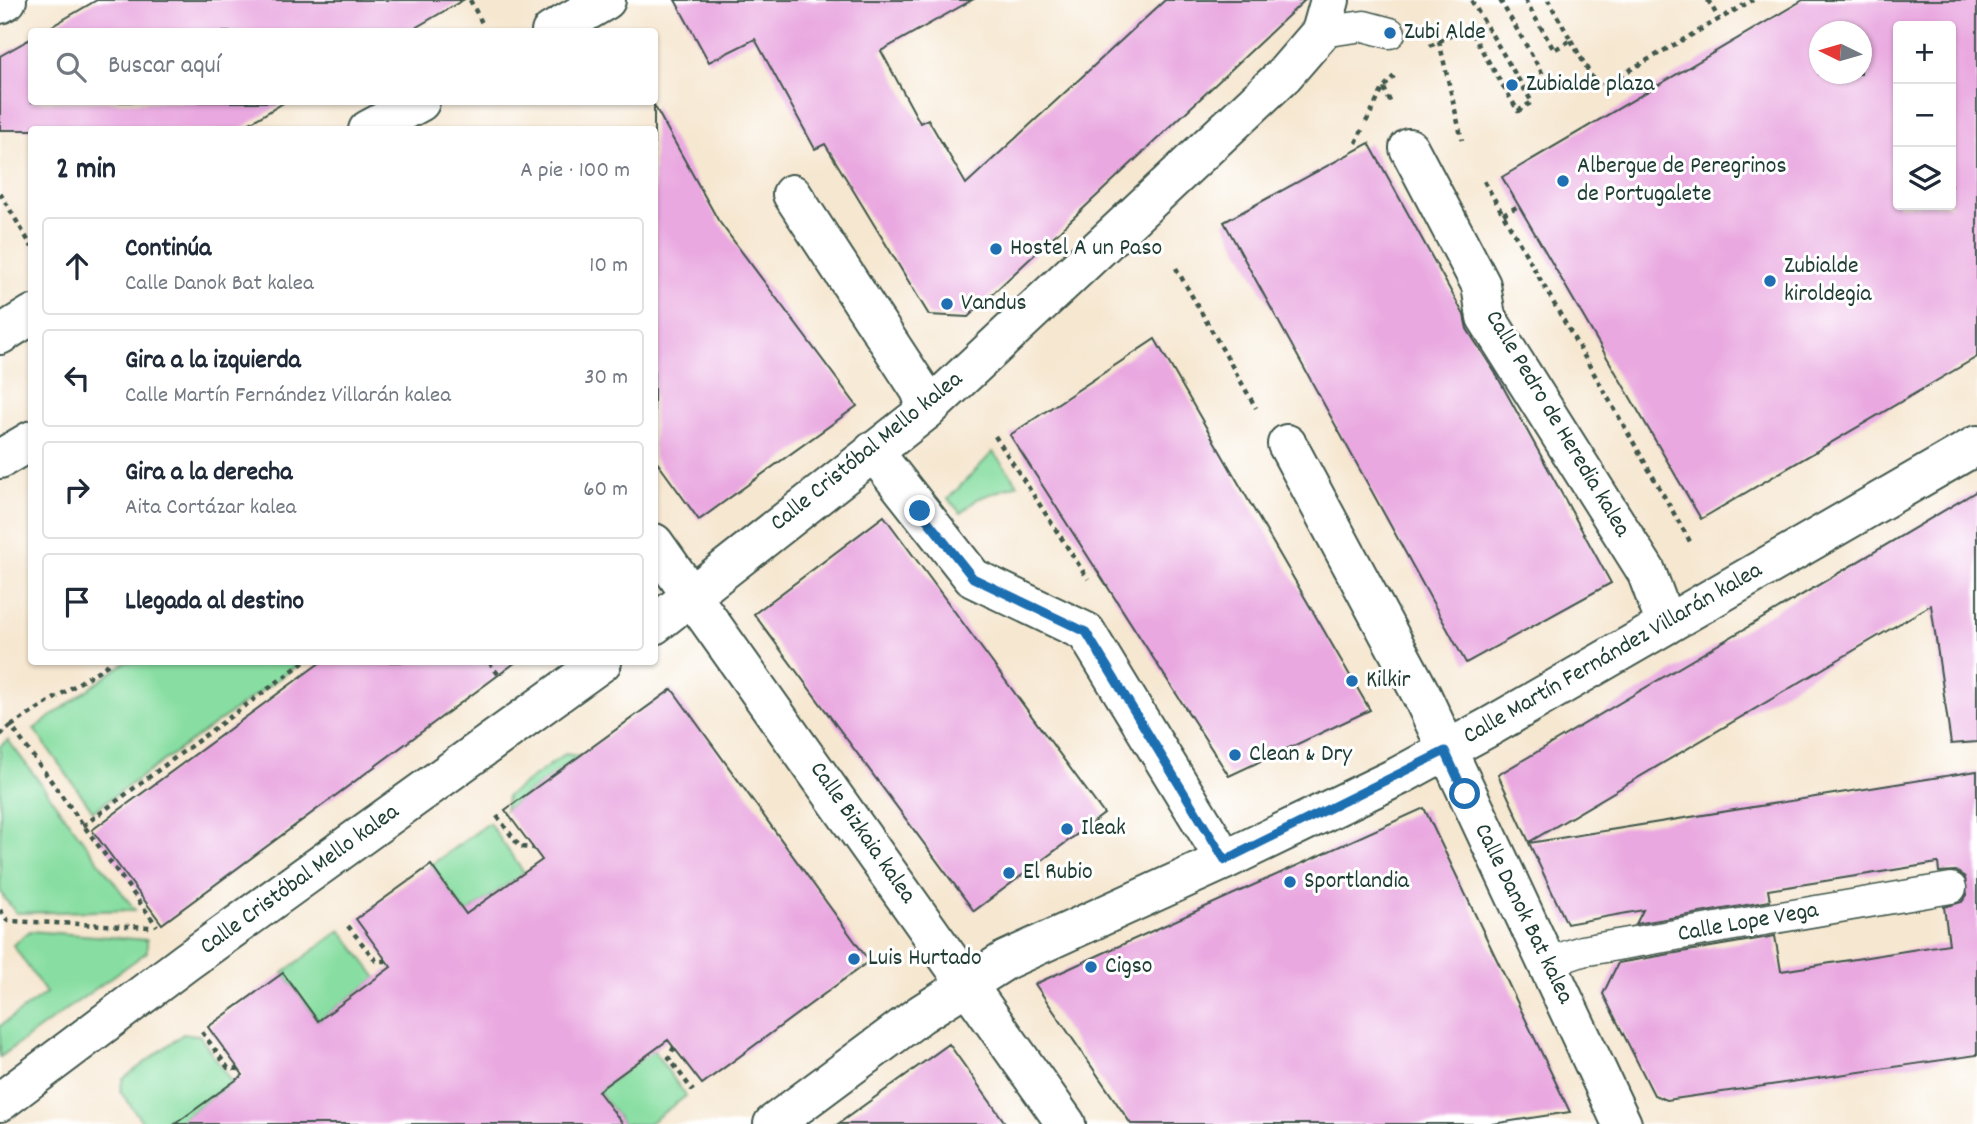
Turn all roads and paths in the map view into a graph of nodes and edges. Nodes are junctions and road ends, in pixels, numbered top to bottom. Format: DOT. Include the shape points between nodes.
graph roads {
  1 [pos="7,0"];
  2 [pos="470,0"];
  3 [pos="606,0"];
  4 [pos="1471,0"];
  5 [pos="1500,0"];
  6 [pos="1525,0"];
  7 [pos="1548,0"];
  8 [pos="1708,0"];
  9 [pos="1753,0"];
  10 [pos="0,4"];
  11 [pos="1326,16"];
  12 [pos="1719,19"];
  13 [pos="482,23"];
  14 [pos="558,28"];
  15 [pos="1390,33"];
  16 [pos="1571,40"];
  17 [pos="1439,41"];
  18 [pos="1419,53"];
  19 [pos="1401,68"];
  20 [pos="1552,89"];
  21 [pos="414,105"];
  22 [pos="375,126"];
  23 [pos="1462,142"];
  24 [pos="1356,143"];
  25 [pos="1409,148"];
  26 [pos="1483,178"];
  27 [pos="0,193"];
  28 [pos="792,194"];
  29 [pos="1518,206"];
  30 [pos="1503,214"];
  31 [pos="28,240"];
  32 [pos="1176,268"];
  33 [pos="28,318"];
  34 [pos="0,335"];
  35 [pos="927,411"];
  36 [pos="1274,431"];
  37 [pos="995,436"];
  38 [pos="28,442"];
  39 [pos="1977,445"];
  40 [pos="873,451"];
  41 [pos="0,459"];
  42 [pos="1046,510"];
  43 [pos="1692,545"];
  44 [pos="658,548"];
  45 [pos="692,595"];
  46 [pos="658,622"];
  47 [pos="1666,625"];
  48 [pos="107,665"];
  49 [pos="300,665"];
  50 [pos="598,665"];
  51 [pos="11,726"];
  52 [pos="0,735"];
  53 [pos="1445,751"];
  54 [pos="497,816"];
  55 [pos="83,826"];
  56 [pos="533,848"];
  57 [pos="1225,860"];
  58 [pos="1951,888"];
  59 [pos="0,910"];
  60 [pos="348,926"];
  61 [pos="386,961"];
  62 [pos="1547,964"];
  63 [pos="967,982"];
  64 [pos="202,1032"];
  65 [pos="674,1047"];
  66 [pos="239,1069"];
  67 [pos="693,1091"];
  68 [pos="0,1102"];
  69 [pos="773,1124"];
  70 [pos="1066,1124"];
  71 [pos="1622,1124"];
  1 -- 10 [label="street"];
  2 -- 13 [label="path"];
  3 -- 14 [label="street"];
  4 -- 17 [label="path" via="1532,102 1518,111 1468,27"];
  5 -- 20 [label="path"];
  6 -- 16 [label="path" via="1554,50"];
  7 -- 16 [label="path"];
  8 -- 12 [label="path"];
  9 -- 12 [label="path"];
  11 -- 15 [label="lane"];
  11 -- 35 [label="street, Calle Cristóbal Mello kalea" via="1283,76"];
  12 -- 16 [label="path" via="1598,88"];
  17 -- 18 [label="path"];
  17 -- 23 [label="path"];
  19 -- 24 [label="path" via="1384,87"];
  21 -- 22 [label="street"];
  25 -- 47 [label="street, Calle Pedro de Heredia kalea" via="1481,285 1486,317 1646,571"];
  26 -- 30 [label="path"];
  27 -- 31 [label="path"];
  28 -- 35 [label="street" via="920,390"];
  29 -- 30 [label="path"];
  30 -- 43 [label="path"];
  32 -- 36 [label="path"];
  33 -- 34 [label="street"];
  35 -- 40 [label="street, Calle Cristóbal Mello kalea"];
  36 -- 53 [label="street, Calle Danok Bat kalea" via="1422,696"];
  37 -- 42 [label="path"];
  38 -- 41 [label="street"];
  39 -- 47 [label="street, Calle Martín Fernández Villarán kalea"];
  40 -- 45 [label="street, Calle Cristóbal Mello kalea"];
  40 -- 57 [label="street" via="973,578 1086,632"];
  44 -- 45 [label="street, Calle Bizkaia kalea"];
  45 -- 46 [label="street, Calle Cristóbal Mello kalea"];
  45 -- 63 [label="street, Calle Bizkaia kalea"];
  47 -- 53 [label="street, Calle Martín Fernández Villarán kalea"];
  48 -- 51 [label="path"];
  49 -- 55 [label="path"];
  50 -- 68 [label="street, Calle Cristóbal Mello kalea" via="197,953"];
  51 -- 52 [label="path"];
  51 -- 55 [label="path"];
  53 -- 57 [label="street, Calle Martín Fernández Villarán kalea"];
  53 -- 62 [label="street, Calle Danok Bat kalea"];
  54 -- 56 [label="path" via="520,847"];
  55 -- 59 [label="path" via="159,928 8,921"];
  57 -- 63 [label="street, Calle Martín Fernández Villarán kalea"];
  58 -- 62 [label="lane, Calle Lope Vega" via="1582,951"];
  60 -- 61 [label="path" via="376,961"];
  62 -- 71 [label="street, Calle Danok Bat kalea"];
  63 -- 69 [label="street, Calle Martín Fernández Villarán kalea"];
  63 -- 70 [label="street, Calle Bizkaia kalea"];
  64 -- 66 [label="path" via="228,1068"];
  65 -- 67 [label="path" via="669,1058"];
}
